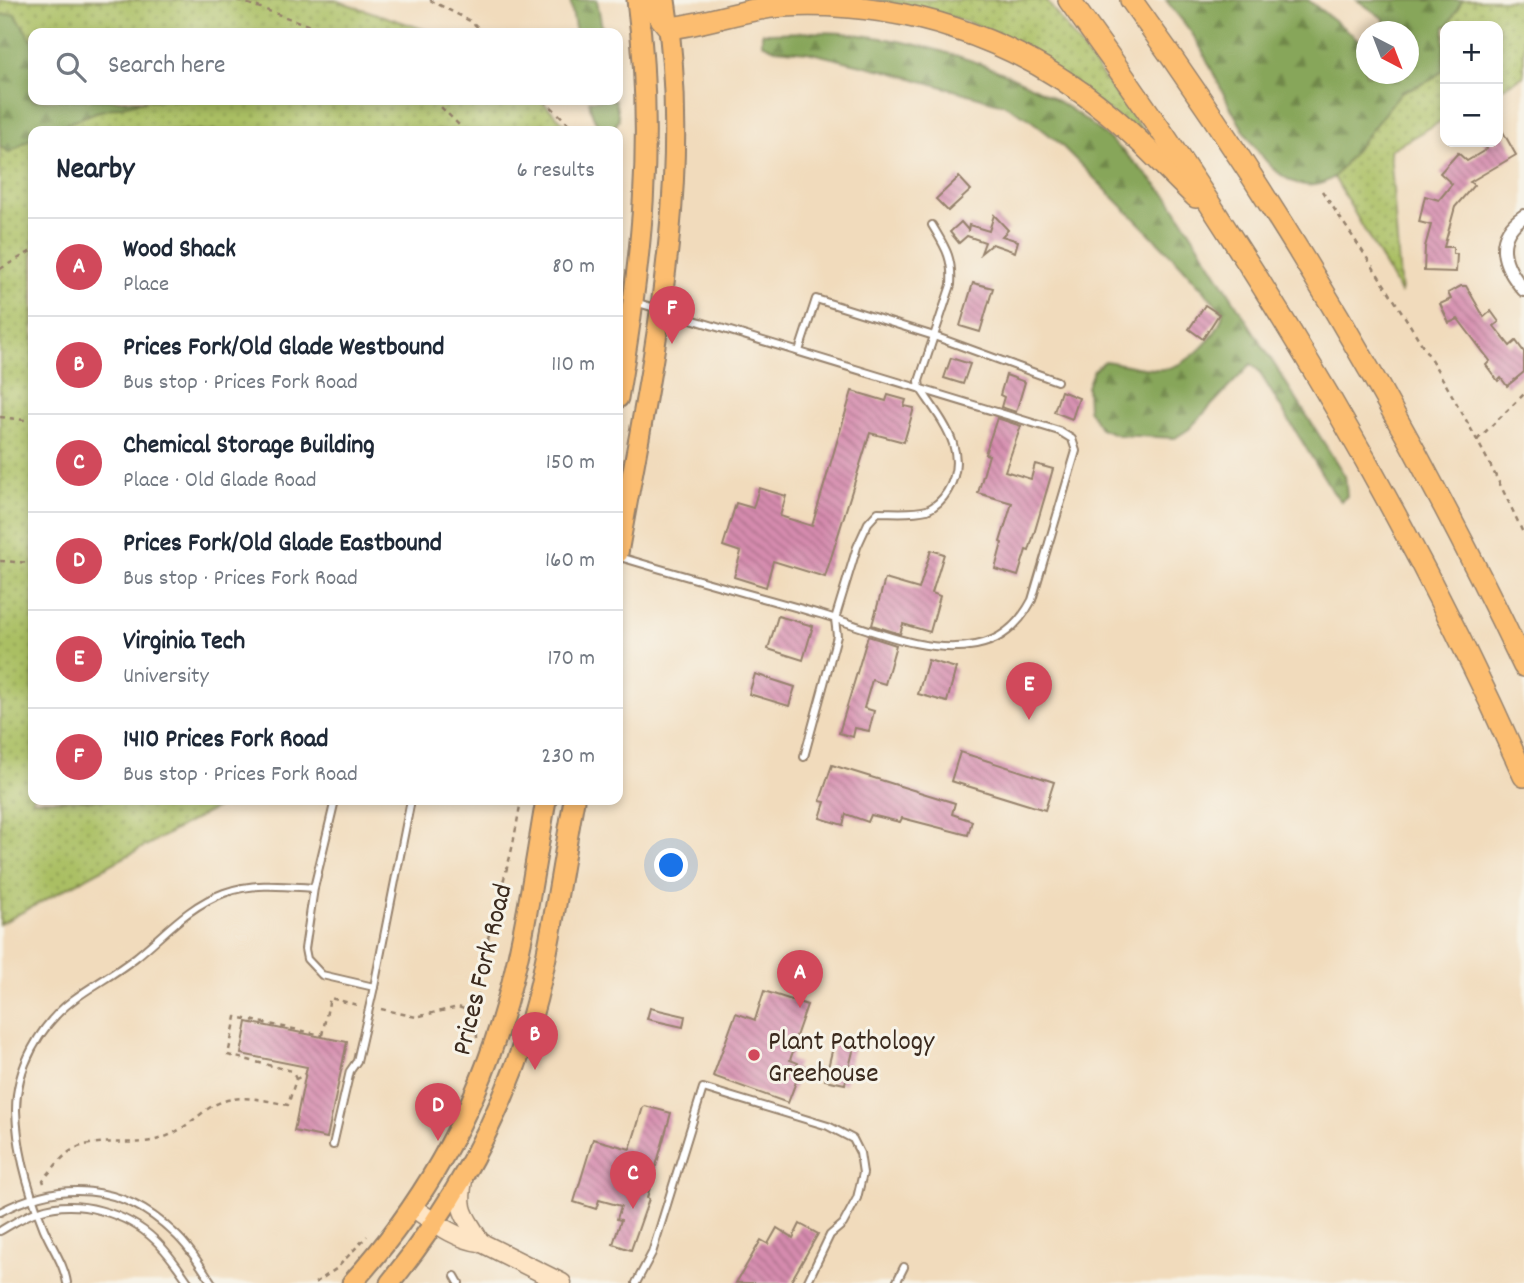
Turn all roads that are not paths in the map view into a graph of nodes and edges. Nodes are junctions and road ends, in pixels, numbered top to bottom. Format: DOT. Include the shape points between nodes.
graph roads {
  1 [pos="637,0"];
  2 [pos="646,0"];
  3 [pos="665,0"];
  4 [pos="1069,0"];
  5 [pos="1131,0"];
  6 [pos="669,28"];
  7 [pos="1524,216"];
  8 [pos="1223,222"];
  9 [pos="932,225"];
  10 [pos="1524,290"];
  11 [pos="634,301"];
  12 [pos="661,309"];
  13 [pos="934,336"];
  14 [pos="799,351"];
  15 [pos="623,368"];
  16 [pos="1057,381"];
  17 [pos="920,388"];
  18 [pos="623,526"];
  19 [pos="623,556"];
  20 [pos="835,618"];
  21 [pos="1524,666"];
  22 [pos="804,757"];
  23 [pos="1524,776"];
  24 [pos="334,805"];
  25 [pos="410,805"];
  26 [pos="545,805"];
  27 [pos="573,805"];
  28 [pos="314,888"];
  29 [pos="374,987"];
  30 [pos="333,1145"];
  31 [pos="463,1180"];
  32 [pos="33,1197"];
  33 [pos="412,1207"];
  34 [pos="37,1211"];
  35 [pos="0,1212"];
  36 [pos="436,1222"];
  37 [pos="0,1231"];
  38 [pos="480,1242"];
  39 [pos="904,1268"];
  40 [pos="66,1283"];
  41 [pos="189,1283"];
  42 [pos="212,1283"];
  43 [pos="352,1283"];
  44 [pos="390,1283"];
  45 [pos="562,1283"];
  46 [pos="636,1283"];
  47 [pos="807,1283"];
  48 [pos="896,1283"];
  1 -- 11 [label="main road" via="647,130"];
  2 -- 6 [label="highway"];
  3 -- 6 [label="main road"];
  4 -- 8 [label="highway"];
  5 -- 21 [label="highway" via="1240,158 1347,331 1430,478"];
  6 -- 8 [label="highway" via="747,10 824,4 902,12 975,34 1026,57 1079,90 1134,135"];
  6 -- 12 [label="main road" via="674,166"];
  7 -- 10 [label="street" via="1511,225 1503,246 1506,263"];
  8 -- 23 [label="highway" via="1385,496 1455,629"];
  9 -- 13 [label="lane" via="949,253 952,268"];
  11 -- 12 [label="lane"];
  11 -- 15 [label="main road"];
  12 -- 14 [label="lane"];
  12 -- 18 [label="main road"];
  13 -- 14 [label="lane" via="816,299"];
  13 -- 16 [label="lane"];
  13 -- 17 [label="lane"];
  14 -- 17 [label="lane"];
  17 -- 20 [label="lane" via="953,443 958,464 954,480 944,498 930,509 878,512 868,523"];
  17 -- 20 [label="lane" via="1072,439 1076,450 1032,600 1006,634 978,645 940,648"];
  19 -- 20 [label="lane"];
  20 -- 22 [label="lane" via="837,636"];
  24 -- 28 [label="lane"];
  25 -- 29 [label="lane"];
  26 -- 33 [label="main road, Prices Fork Road" via="500,1024 469,1107"];
  27 -- 31 [label="main road, Prices Fork Road" via="525,1039 490,1128"];
  28 -- 29 [label="lane" via="307,959 322,975"];
  28 -- 32 [label="lane" via="254,886 207,900 59,1012 36,1041 18,1091 17,1129"];
  29 -- 30 [label="lane"];
  31 -- 36 [label="main road, Prices Fork Road"];
  31 -- 38 [label="street" via="462,1212"];
  32 -- 34 [label="lane"];
  32 -- 35 [label="lane"];
  32 -- 42 [label="lane" via="69,1190 108,1195 152,1214 187,1247"];
  33 -- 36 [label="street"];
  33 -- 43 [label="main road, Prices Fork Road"];
  34 -- 37 [label="lane"];
  34 -- 40 [label="lane"];
  34 -- 41 [label="lane" via="89,1208 133,1225 155,1240"];
  36 -- 38 [label="street" via="462,1238"];
  36 -- 44 [label="main road, Prices Fork Road"];
  38 -- 45 [label="street"];
  39 -- 48 [label="lane"];
  46 -- 47 [label="lane" via="652,1253 703,1088 828,1126 853,1139 863,1173 857,1198 843,1224 830,1236"];
}
